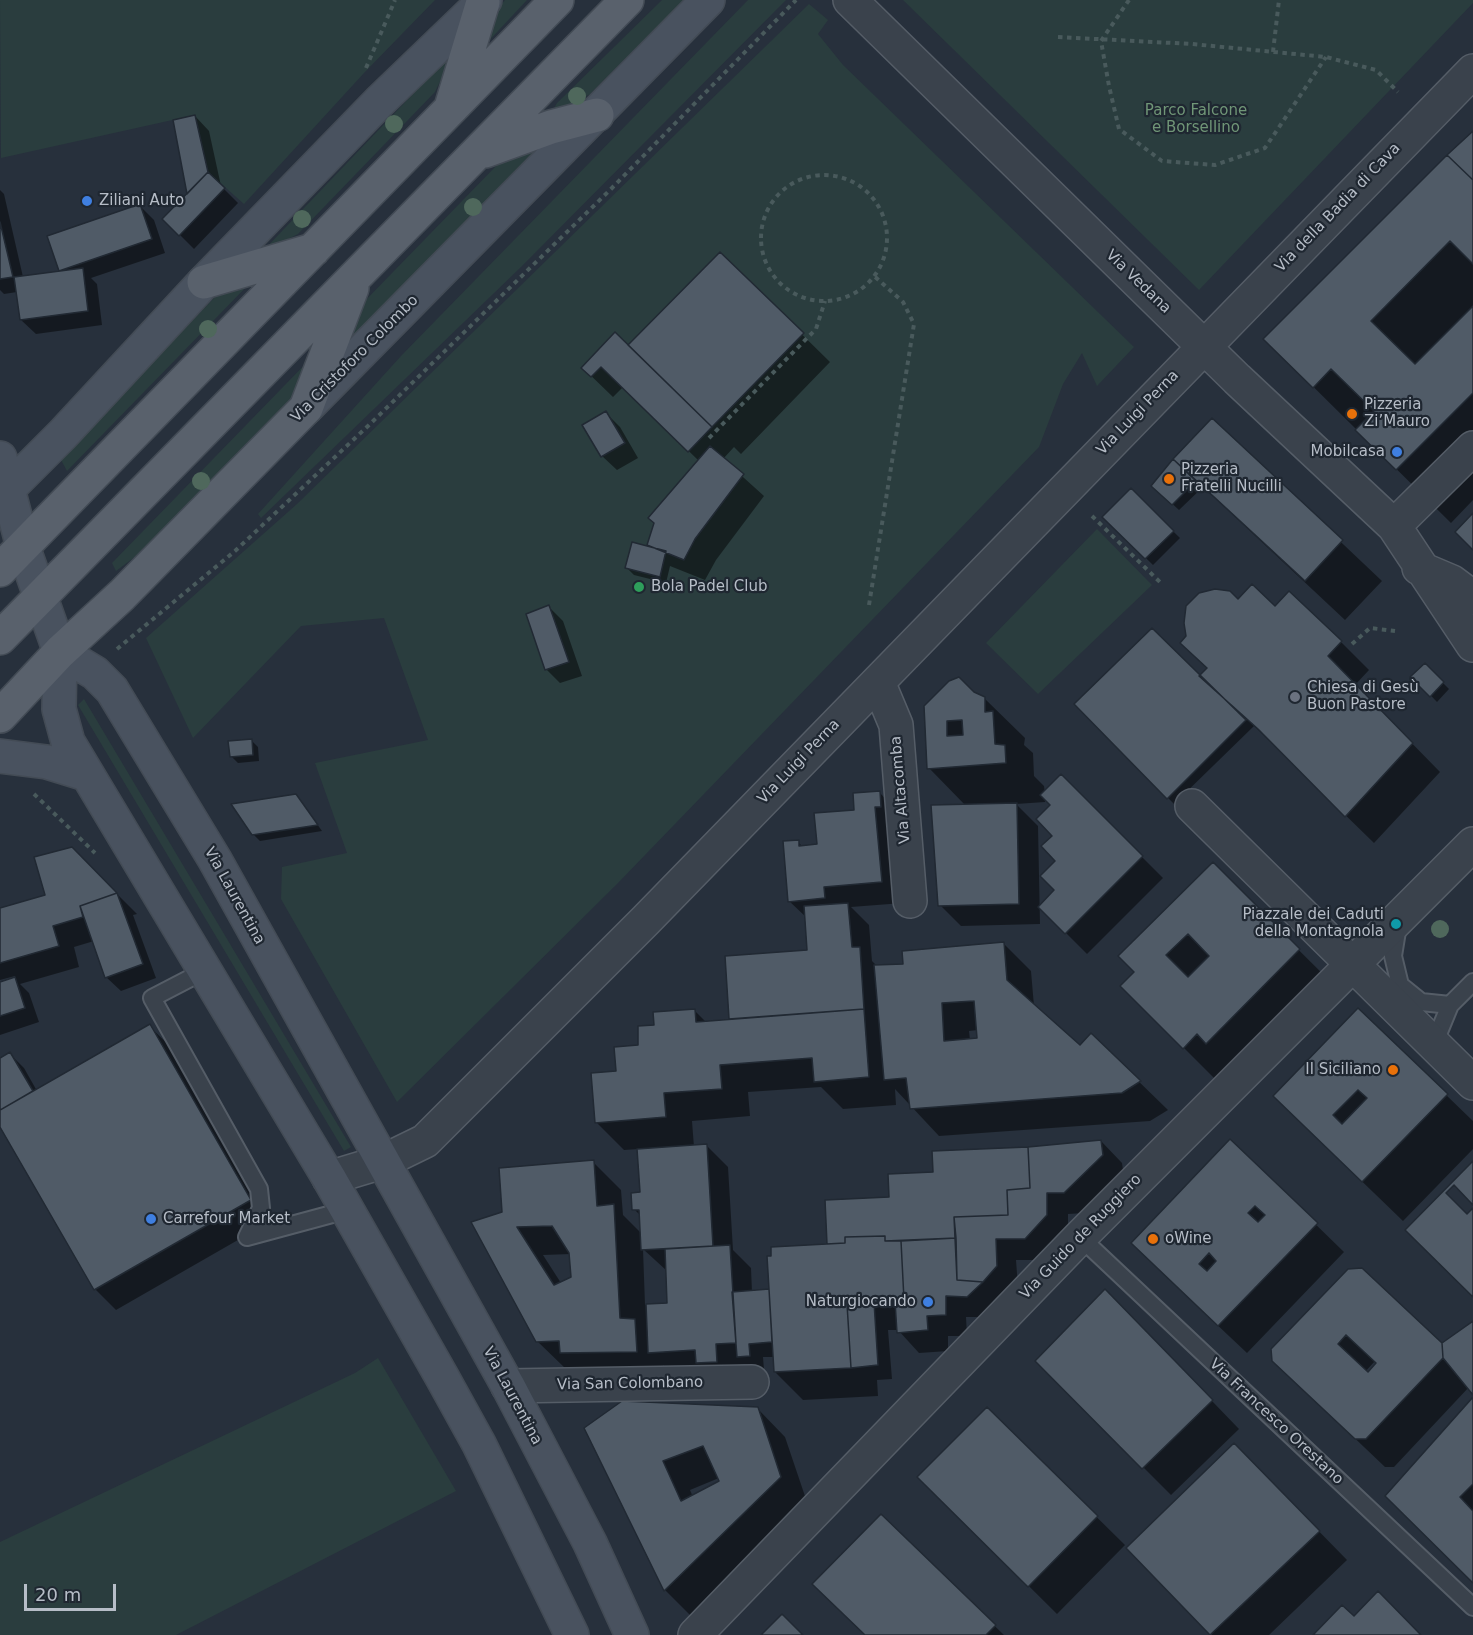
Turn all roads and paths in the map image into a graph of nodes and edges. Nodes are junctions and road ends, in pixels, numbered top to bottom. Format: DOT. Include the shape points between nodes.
graph roads {
  1 [pos="395,0"];
  2 [pos="557,0"];
  3 [pos="627,0"];
  4 [pos="708,0"];
  5 [pos="796,0"];
  6 [pos="850,0"];
  7 [pos="1129,0"];
  8 [pos="1279,0"];
  9 [pos="484,1"];
  10 [pos="1058,37"];
  11 [pos="1101,40"];
  12 [pos="1273,52"];
  13 [pos="1326,57"];
  14 [pos="1473,71"];
  15 [pos="1398,92"];
  16 [pos="379,102"];
  17 [pos="450,110"];
  18 [pos="597,116"];
  19 [pos="475,155"];
  20 [pos="315,250"];
  21 [pos="874,276"];
  22 [pos="356,278"];
  23 [pos="204,282"];
  24 [pos="825,301"];
  25 [pos="1203,345"];
  26 [pos="306,408"];
  27 [pos="709,438"];
  28 [pos="1473,448"];
  29 [pos="0,458"];
  30 [pos="4,494"];
  31 [pos="1092,516"];
  32 [pos="1394,526"];
  33 [pos="23,547"];
  34 [pos="1419,568"];
  35 [pos="0,570"];
  36 [pos="1162,584"];
  37 [pos="39,596"];
  38 [pos="1473,598"];
  39 [pos="868,605"];
  40 [pos="1395,631"];
  41 [pos="0,638"];
  42 [pos="1352,644"];
  43 [pos="1473,645"];
  44 [pos="60,652"];
  45 [pos="95,673"];
  46 [pos="878,682"];
  47 [pos="0,716"];
  48 [pos="6,757"];
  49 [pos="86,774"];
  50 [pos="1192,806"];
  51 [pos="1473,844"];
  52 [pos="98,855"];
  53 [pos="910,901"];
  54 [pos="1400,919"];
  55 [pos="1354,964"];
  56 [pos="204,971"];
  57 [pos="1473,982"];
  58 [pos="1450,1005"];
  59 [pos="1434,1044"];
  60 [pos="1473,1083"];
  61 [pos="382,1162"];
  62 [pos="329,1178"];
  63 [pos="346,1210"];
  64 [pos="1080,1237"];
  65 [pos="752,1382"];
  66 [pos="508,1386"];
  67 [pos="1473,1607"];
  68 [pos="572,1635"];
  69 [pos="632,1635"];
  70 [pos="695,1635"];
  1 -- 16 [label="path" via="364,73"];
  2 -- 17 [label="main road"];
  3 -- 19 [label="main road"];
  4 -- 18 [label="main road, Via Cristoforo Colombo"];
  5 -- 45 [label="path" via="610,190 369,425 235,551 144,624"];
  6 -- 25 [label="street, Via Vedana"];
  7 -- 11 [label="path"];
  8 -- 12 [label="path"];
  9 -- 16 [label="main road"];
  9 -- 17 [label="main road"];
  10 -- 11 [label="path"];
  11 -- 12 [label="path"];
  11 -- 13 [label="path" via="1119,129 1162,161 1215,165 1265,148"];
  12 -- 13 [label="path"];
  13 -- 15 [label="path" via="1376,70"];
  14 -- 25 [label="street, Via della Badia di Cava"];
  16 -- 23 [label="main road"];
  17 -- 20 [label="main road"];
  18 -- 19 [label="main road" via="551,127"];
  18 -- 26 [label="main road, Via Cristoforo Colombo"];
  19 -- 22 [label="main road"];
  20 -- 23 [label="main road"];
  20 -- 33 [label="main road"];
  21 -- 24 [label="path" via="856,292"];
  21 -- 24 [label="path" via="885,254 887,237 885,220 868,192 847,180 823,174 791,183 768,207 760,239 762,255 779,284 808,299"];
  21 -- 39 [label="path" via="903,302 914,324"];
  22 -- 26 [label="main road"];
  22 -- 37 [label="main road"];
  23 -- 30 [label="main road"];
  24 -- 27 [label="path" via="816,329"];
  25 -- 32 [label="street, Via Vedana"];
  25 -- 46 [label="street, Via Luigi Perna"];
  26 -- 44 [label="main road, Via Cristoforo Colombo" via="122,595"];
  28 -- 32 [label="street"];
  29 -- 30 [label="main road"];
  30 -- 33 [label="main road"];
  31 -- 36 [label="path"];
  32 -- 34 [label="street, Via Vedana"];
  33 -- 35 [label="main road"];
  33 -- 37 [label="main road"];
  34 -- 38 [label="street" via="1452,582"];
  34 -- 43 [label="street, Via Vedana"];
  37 -- 41 [label="main road"];
  37 -- 44 [label="main road"];
  40 -- 42 [label="path" via="1370,628"];
  44 -- 45 [label="main road, Via Laurentina"];
  44 -- 47 [label="main road, Via Cristoforo Colombo"];
  44 -- 49 [label="main road" via="60,720"];
  45 -- 61 [label="main road, Via Laurentina" via="112,690 134,724 215,860"];
  46 -- 53 [label="street, Via Altacomba" via="896,725"];
  46 -- 61 [label="street, Via Luigi Perna" via="425,1141"];
  48 -- 49 [label="main road" via="47,762"];
  48 -- 52 [label="path" via="18,782 58,814"];
  49 -- 56 [label="main road"];
  50 -- 55 [label="street"];
  51 -- 54 [label="street, Via Guido de Ruggiero"];
  54 -- 55 [label="street, Via Guido de Ruggiero"];
  54 -- 58 [label="lane" via="1393,956 1400,985 1421,1002"];
  55 -- 59 [label="street"];
  55 -- 64 [label="street, Via Guido de Ruggiero"];
  56 -- 62 [label="main road"];
  56 -- 63 [label="lane" via="153,998 259,1190 261,1208 247,1237"];
  57 -- 58 [label="lane"];
  58 -- 59 [label="lane"];
  59 -- 60 [label="street"];
  61 -- 62 [label="street"];
  61 -- 66 [label="main road, Via Laurentina"];
  62 -- 63 [label="main road"];
  63 -- 68 [label="main road" via="479,1444"];
  64 -- 67 [label="lane, Via Francesco Orestano"];
  64 -- 70 [label="street, Via Guido de Ruggiero"];
  65 -- 66 [label="street, Via San Colombano"];
  66 -- 69 [label="main road, Via Laurentina" via="590,1543"];
}
